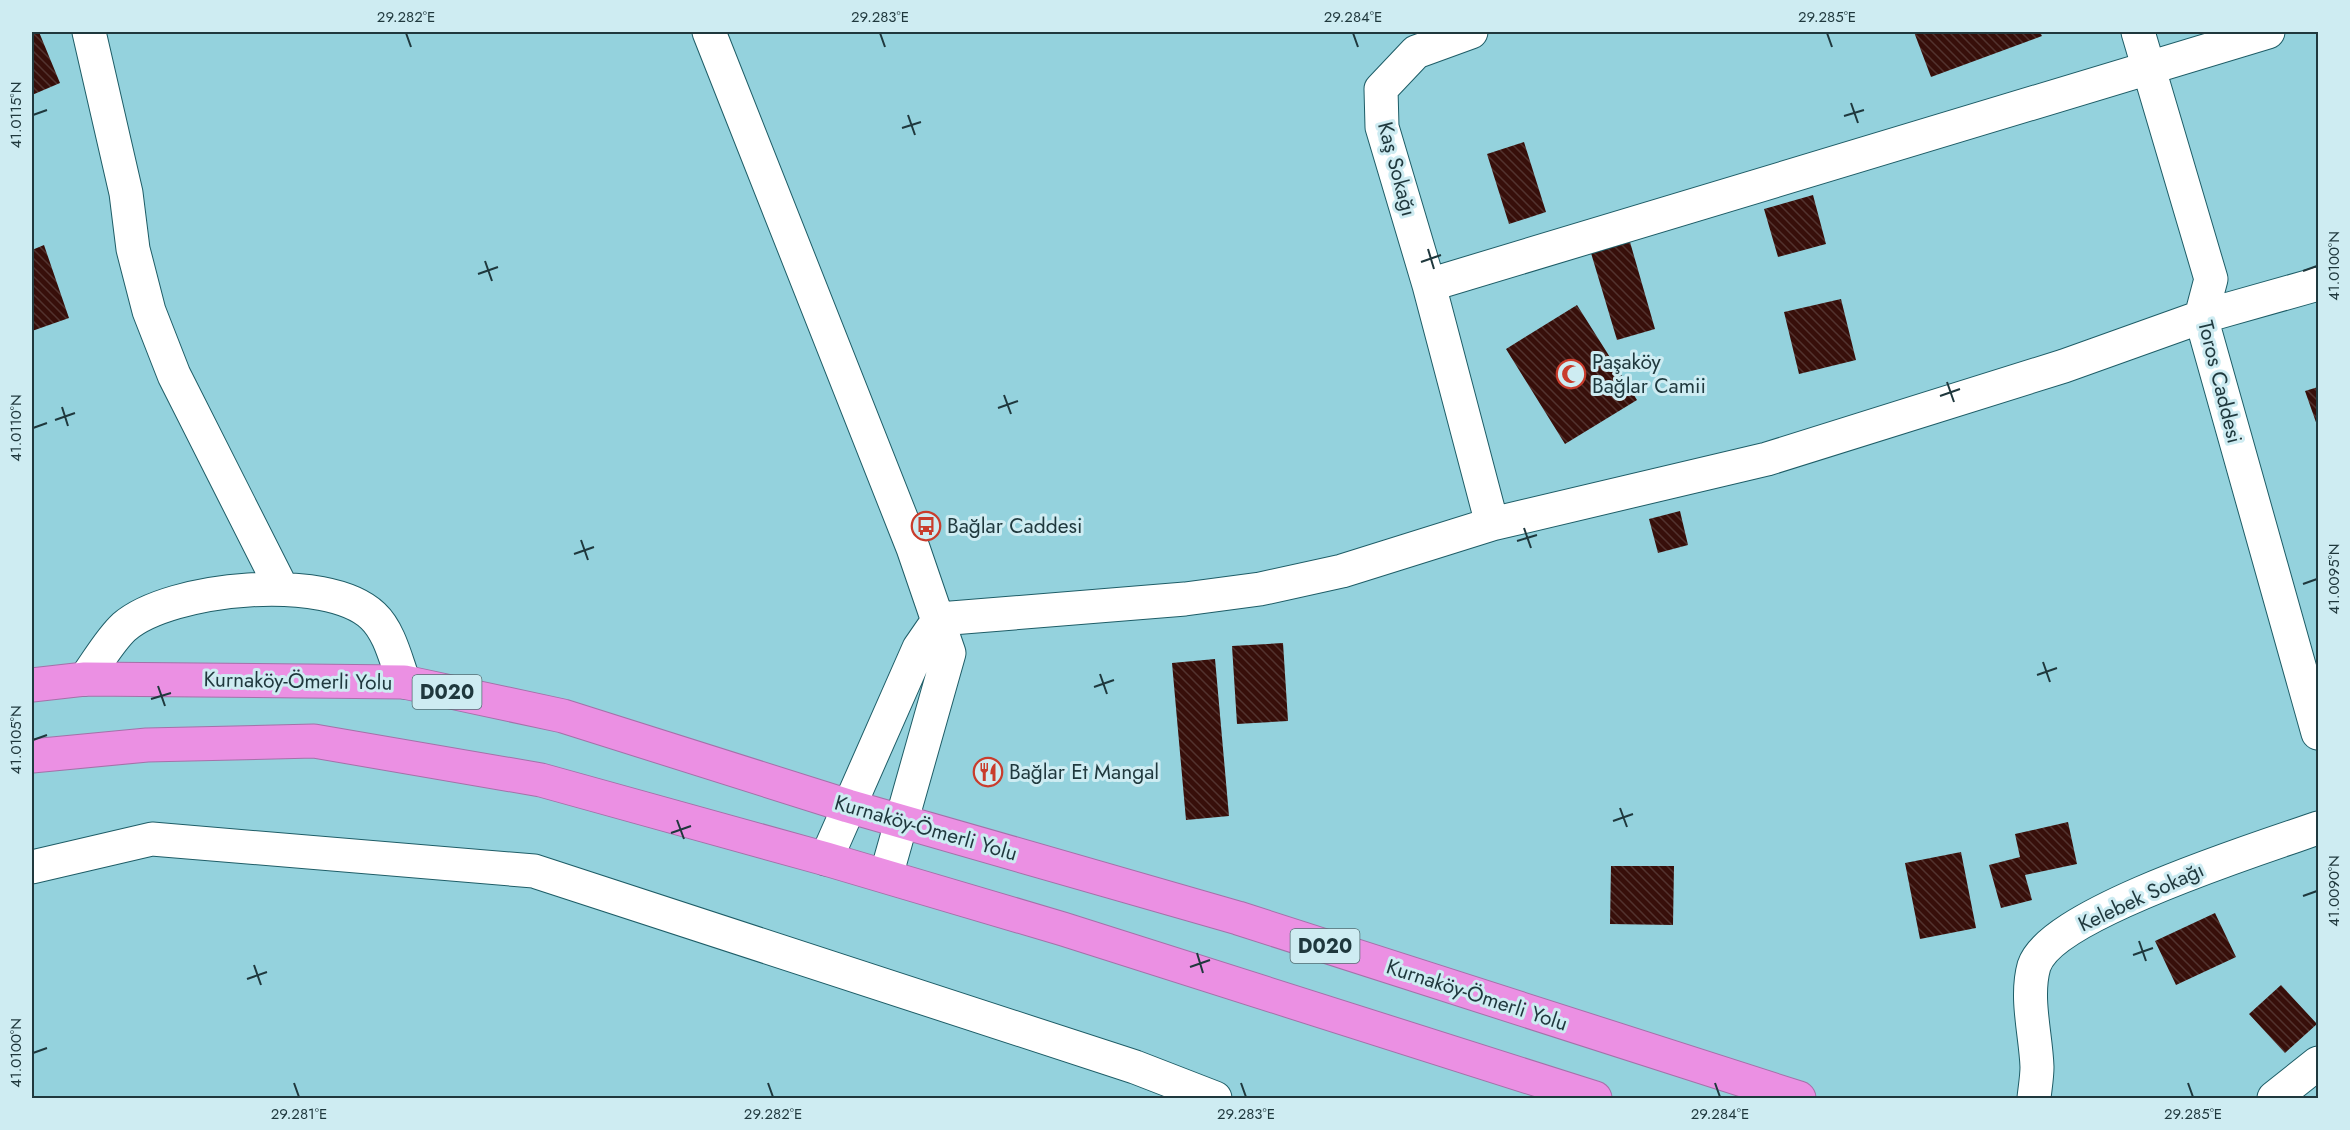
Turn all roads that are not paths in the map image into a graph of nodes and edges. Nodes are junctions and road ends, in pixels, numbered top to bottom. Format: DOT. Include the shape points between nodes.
graph roads {
  1 [pos="89,32"];
  2 [pos="709,32"];
  3 [pos="1471,32"];
  4 [pos="2139,32"];
  5 [pos="2268,32"];
  6 [pos="2149,68"];
  7 [pos="2319,284"];
  8 [pos="1429,285"];
  9 [pos="2201,317"];
  10 [pos="1492,524"];
  11 [pos="282,589"];
  12 [pos="939,619"];
  13 [pos="85,678"];
  14 [pos="404,682"];
  15 [pos="32,684"];
  16 [pos="2319,733"];
  17 [pos="32,756"];
  18 [pos="848,806"];
  19 [pos="902,821"];
  20 [pos="2319,828"];
  21 [pos="826,859"];
  22 [pos="32,867"];
  23 [pos="886,876"];
  24 [pos="2319,1063"];
  25 [pos="1215,1098"];
  26 [pos="1595,1098"];
  27 [pos="1799,1098"];
  28 [pos="2034,1098"];
  29 [pos="2274,1098"];
  1 -- 11 [label="street" via="149,311 174,375"];
  2 -- 12 [label="street"];
  3 -- 8 [label="street, Kaş Sokağı" via="1416,52 1381,89 1382,127"];
  4 -- 6 [label="street, Toros Caddesi"];
  5 -- 6 [label="street"];
  6 -- 8 [label="street"];
  6 -- 9 [label="street, Toros Caddesi" via="2211,279"];
  7 -- 9 [label="street"];
  8 -- 10 [label="street, Kaş Sokağı"];
  9 -- 10 [label="street" via="2064,366 1778,456"];
  9 -- 16 [label="street, Toros Caddesi"];
  10 -- 12 [label="street" via="1342,571 1260,590"];
  11 -- 13 [label="street" via="192,597 152,612 124,627"];
  11 -- 14 [label="street" via="338,597 357,604 384,630"];
  12 -- 18 [label="street" via="919,648"];
  12 -- 19 [label="street" via="949,653"];
  13 -- 14 [label="highway, Kurnaköy-Ömerli Yolu / D020"];
  13 -- 15 [label="highway, Kurnaköy-Ömerli Yolu / D020"];
  14 -- 18 [label="highway, Kurnaköy-Ömerli Yolu / D020" via="563,716"];
  17 -- 21 [label="highway" via="147,745 314,741 541,780"];
  18 -- 19 [label="highway, Kurnaköy-Ömerli Yolu / D020"];
  18 -- 21 [label="street"];
  19 -- 23 [label="street"];
  19 -- 27 [label="highway, Kurnaköy-Ömerli Yolu / D020" via="1249,922"];
  20 -- 28 [label="street, Kelebek Sokağı" via="2221,861 2096,914 2060,936 2035,964 2030,987 2037,1069"];
  21 -- 23 [label="highway"];
  22 -- 25 [label="street" via="152,839 534,871 1123,1063"];
  23 -- 26 [label="highway"];
  24 -- 29 [label="street"];
}
